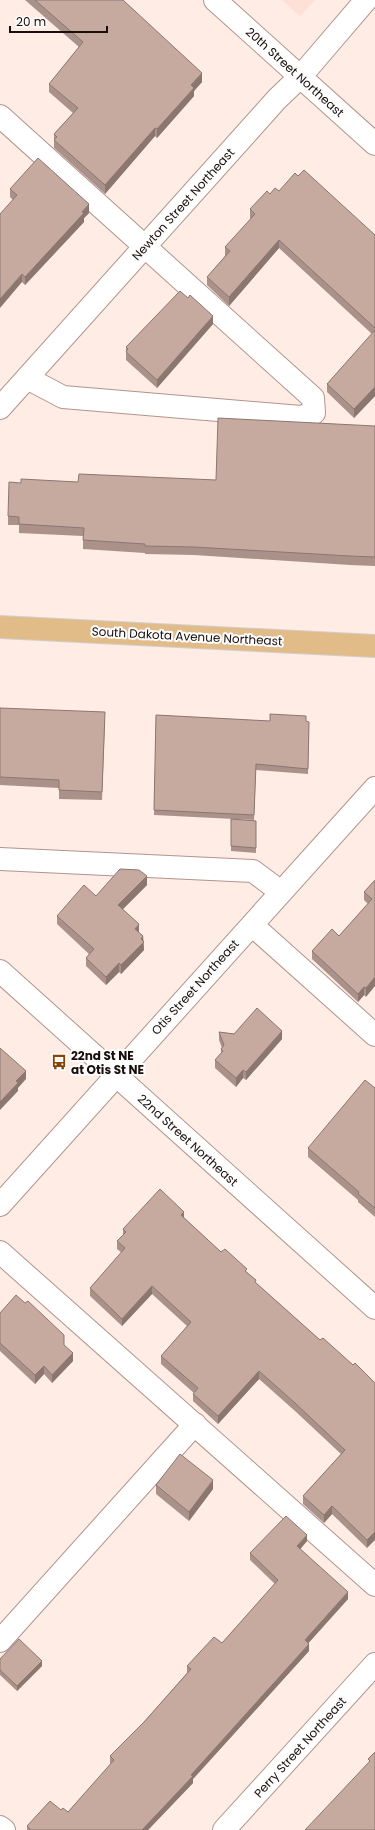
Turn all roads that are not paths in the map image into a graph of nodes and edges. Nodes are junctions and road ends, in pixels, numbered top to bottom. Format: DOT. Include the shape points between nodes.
graph roads {
  1 [pos="215,0"];
  2 [pos="366,0"];
  3 [pos="301,76"];
  4 [pos="0,116"];
  5 [pos="375,144"];
  6 [pos="145,245"];
  7 [pos="27,378"];
  8 [pos="0,408"];
  9 [pos="0,626"];
  10 [pos="375,646"];
  11 [pos="375,788"];
  12 [pos="0,858"];
  13 [pos="281,892"];
  14 [pos="252,925"];
  15 [pos="0,971"];
  16 [pos="375,1035"];
  17 [pos="116,1075"];
  18 [pos="0,1205"];
  19 [pos="0,1252"];
  20 [pos="375,1308"];
  21 [pos="195,1424"];
  22 [pos="375,1585"];
  23 [pos="0,1641"];
  24 [pos="375,1664"];
  25 [pos="0,1826"];
  26 [pos="4,1830"];
  27 [pos="224,1830"];
  1 -- 3 [label="street, 20th Street Northeast"];
  2 -- 3 [label="street, Newton Street Northeast"];
  3 -- 5 [label="street, 20th Street Northeast"];
  3 -- 6 [label="street, Newton Street Northeast" via="277,99"];
  4 -- 6 [label="street"];
  6 -- 7 [label="street, Newton Street Northeast"];
  6 -- 7 [label="street" via="313,398 314,413 302,417 64,397"];
  7 -- 8 [label="street, Newton Street Northeast"];
  9 -- 10 [label="main road, South Dakota Avenue Northeast"];
  11 -- 13 [label="street, Otis Street Northeast"];
  12 -- 13 [label="street" via="253,871"];
  13 -- 14 [label="street, Otis Street Northeast"];
  14 -- 16 [label="street"];
  14 -- 17 [label="street, Otis Street Northeast"];
  15 -- 17 [label="street, 22nd Street Northeast"];
  17 -- 18 [label="street, Otis Street Northeast"];
  17 -- 20 [label="street, 22nd Street Northeast"];
  19 -- 21 [label="street"];
  21 -- 22 [label="street"];
  21 -- 23 [label="street"];
  24 -- 27 [label="street, Perry Street Northeast"];
  25 -- 26 [label="street"];
}
